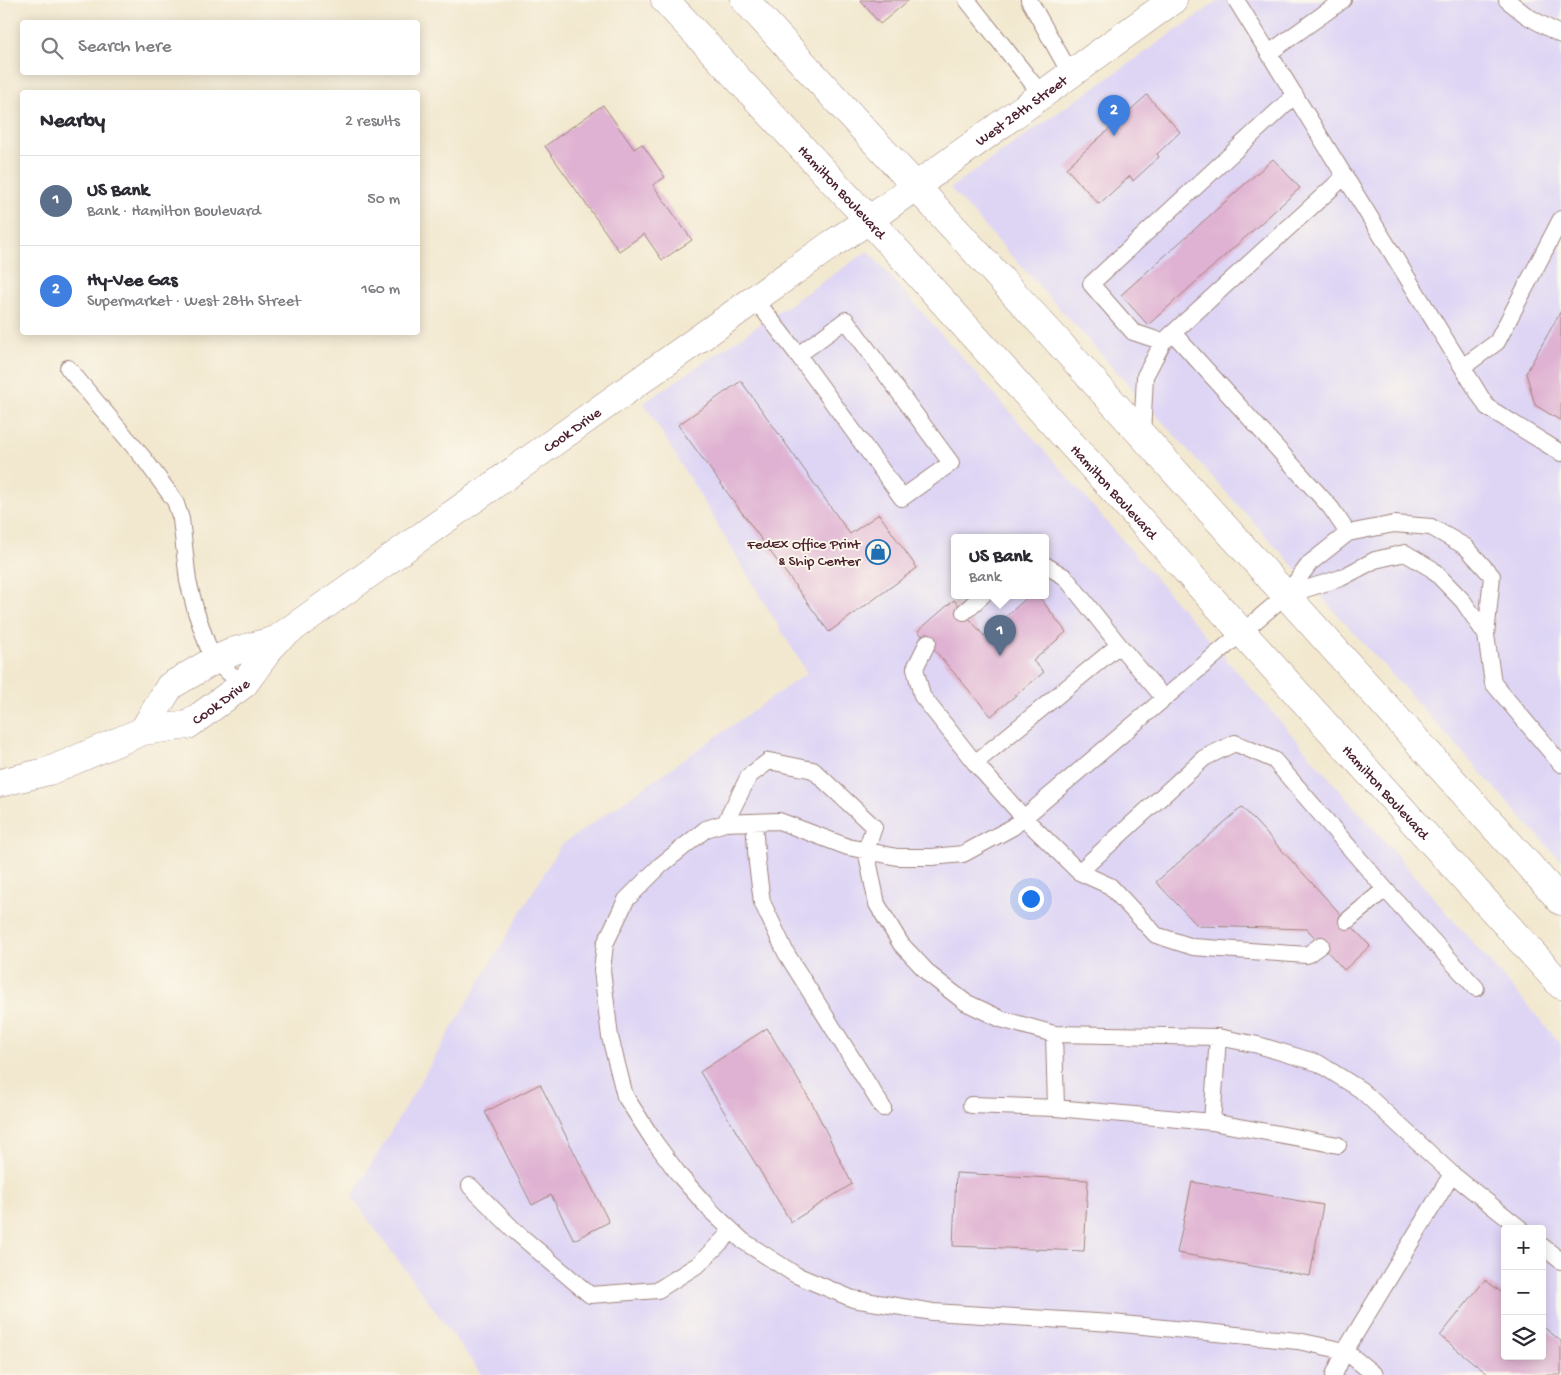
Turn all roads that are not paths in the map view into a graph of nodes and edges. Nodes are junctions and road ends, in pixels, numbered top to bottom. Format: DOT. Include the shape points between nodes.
graph roads {
  1 [pos="665,0"];
  2 [pos="745,0"];
  3 [pos="967,0"];
  4 [pos="1029,0"];
  5 [pos="1173,0"];
  6 [pos="1236,0"];
  7 [pos="1343,0"];
  8 [pos="1507,0"];
  9 [pos="1561,36"];
  10 [pos="1269,53"];
  11 [pos="1070,72"];
  12 [pos="1041,94"];
  13 [pos="1295,95"];
  14 [pos="1345,176"];
  15 [pos="915,185"];
  16 [pos="1561,219"];
  17 [pos="869,220"];
  18 [pos="755,299"];
  19 [pos="1168,338"];
  20 [pos="798,355"];
  21 [pos="1463,367"];
  22 [pos="68,368"];
  23 [pos="1142,435"];
  24 [pos="1561,453"];
  25 [pos="1348,533"];
  26 [pos="1049,567"];
  27 [pos="1286,595"];
  28 [pos="979,599"];
  29 [pos="964,612"];
  30 [pos="1242,631"];
  31 [pos="1486,635"];
  32 [pos="276,640"];
  33 [pos="928,642"];
  34 [pos="1119,645"];
  35 [pos="213,661"];
  36 [pos="244,684"];
  37 [pos="1164,698"];
  38 [pos="143,731"];
  39 [pos="975,763"];
  40 [pos="1561,764"];
  41 [pos="0,783"];
  42 [pos="1024,818"];
  43 [pos="754,822"];
  44 [pos="725,823"];
  45 [pos="866,850"];
  46 [pos="1079,872"];
  47 [pos="1385,889"];
  48 [pos="1561,901"];
  49 [pos="1348,921"];
  50 [pos="1320,945"];
  51 [pos="1561,985"];
  52 [pos="1476,988"];
  53 [pos="1054,1034"];
  54 [pos="1218,1037"];
  55 [pos="971,1105"];
  56 [pos="883,1108"];
  57 [pos="1056,1108"];
  58 [pos="1212,1122"];
  59 [pos="1338,1144"];
  60 [pos="1452,1174"];
  61 [pos="470,1186"];
  62 [pos="1516,1225"];
  63 [pos="732,1231"];
  64 [pos="1546,1249"];
  65 [pos="1561,1261"];
  66 [pos="1345,1351"];
  67 [pos="1334,1375"];
  68 [pos="1375,1375"];
  1 -- 17 [label="main road, Hamilton Boulevard"];
  2 -- 15 [label="main road"];
  3 -- 12 [label="lane"];
  4 -- 11 [label="lane"];
  5 -- 11 [label="main road, West 28th Street"];
  6 -- 10 [label="lane"];
  7 -- 10 [label="lane"];
  8 -- 9 [label="lane"];
  10 -- 13 [label="lane"];
  11 -- 12 [label="main road, West 28th Street"];
  12 -- 15 [label="main road, West 28th Street"];
  13 -- 14 [label="lane"];
  13 -- 19 [label="lane" via="1091,284 1133,332"];
  14 -- 19 [label="lane"];
  14 -- 21 [label="lane"];
  15 -- 17 [label="main road, West 28th Street"];
  15 -- 23 [label="main road"];
  16 -- 21 [label="lane" via="1497,342"];
  17 -- 18 [label="main road, Cook Drive"];
  17 -- 30 [label="main road, Hamilton Boulevard"];
  18 -- 20 [label="lane"];
  18 -- 32 [label="main road, Cook Drive"];
  19 -- 23 [label="lane" via="1145,376"];
  19 -- 25 [label="lane" via="1331,508"];
  20 -- 20 [label="lane" via="902,498 951,463 846,320"];
  21 -- 24 [label="lane" via="1487,406"];
  22 -- 35 [label="lane" via="175,501 181,519 188,581"];
  23 -- 27 [label="main road"];
  25 -- 27 [label="lane" via="1310,562"];
  25 -- 31 [label="lane" via="1394,524 1431,527 1466,547 1492,576"];
  26 -- 34 [label="lane" via="1065,577"];
  27 -- 30 [label="lane"];
  27 -- 31 [label="lane" via="1341,578 1375,560 1405,553 1432,569 1463,601"];
  27 -- 48 [label="main road"];
  28 -- 29 [label="lane"];
  30 -- 37 [label="lane"];
  30 -- 51 [label="main road, Hamilton Boulevard"];
  31 -- 40 [label="lane" via="1493,684"];
  32 -- 35 [label="main road, Cook Drive"];
  32 -- 36 [label="main road, Cook Drive"];
  33 -- 39 [label="lane" via="915,668 922,696"];
  34 -- 37 [label="lane"];
  34 -- 39 [label="lane"];
  35 -- 36 [label="lane"];
  35 -- 38 [label="main road, Cook Drive" via="170,686"];
  36 -- 38 [label="main road, Cook Drive" via="188,725"];
  37 -- 42 [label="lane"];
  38 -- 41 [label="main road, Cook Drive" via="48,771"];
  39 -- 42 [label="lane"];
  42 -- 45 [label="lane" via="963,854 897,856"];
  42 -- 46 [label="lane"];
  43 -- 44 [label="lane"];
  43 -- 45 [label="lane" via="779,821 848,847"];
  43 -- 56 [label="lane" via="762,902 786,952"];
  44 -- 45 [label="lane" via="749,776 769,761 813,770 874,827"];
  44 -- 63 [label="lane" via="706,829 661,865 626,900 606,944 602,970 610,1037 625,1096 680,1176"];
  45 -- 53 [label="lane" via="877,904 901,944 930,975 965,1002 1001,1019"];
  46 -- 47 [label="lane" via="1204,758 1235,743 1274,760"];
  46 -- 50 [label="lane" via="1110,886 1156,935 1193,947 1307,956"];
  47 -- 49 [label="lane"];
  47 -- 52 [label="lane"];
  53 -- 54 [label="lane"];
  53 -- 57 [label="lane"];
  54 -- 58 [label="lane"];
  54 -- 60 [label="lane" via="1318,1063 1361,1090"];
  55 -- 57 [label="lane"];
  57 -- 58 [label="lane"];
  58 -- 59 [label="lane"];
  60 -- 62 [label="lane"];
  60 -- 66 [label="lane"];
  61 -- 63 [label="lane" via="516,1232 590,1295 658,1290 699,1264"];
  63 -- 66 [label="lane" via="796,1275 853,1299 933,1312 1112,1323 1298,1341"];
  64 -- 65 [label="lane"];
  66 -- 67 [label="lane"];
  66 -- 68 [label="lane"];
}
